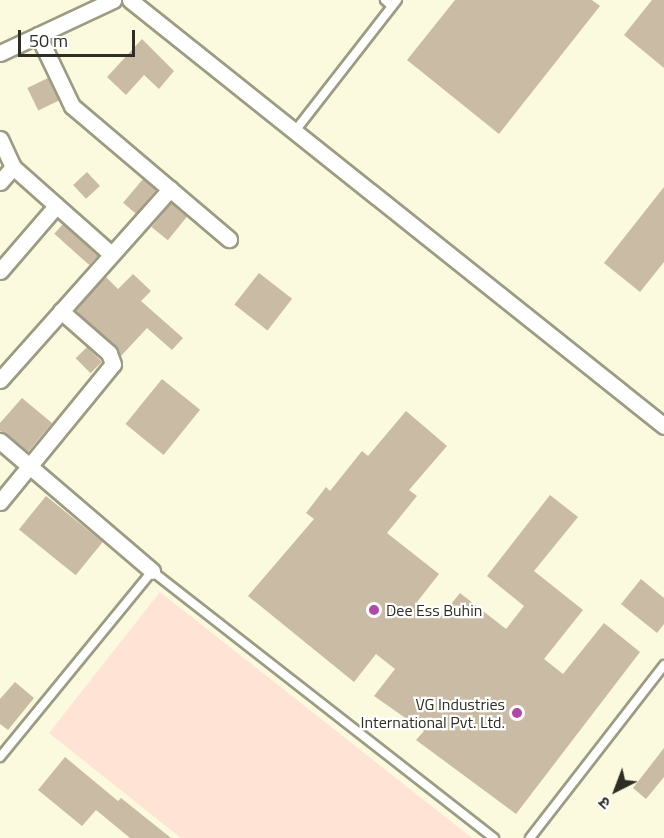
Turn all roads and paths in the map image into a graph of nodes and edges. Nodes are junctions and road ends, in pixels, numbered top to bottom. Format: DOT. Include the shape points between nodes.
graph roads {
  1 [pos="113,0"];
  2 [pos="130,0"];
  3 [pos="385,0"];
  4 [pos="395,3"];
  5 [pos="38,35"];
  6 [pos="0,53"];
  7 [pos="295,131"];
  8 [pos="0,139"];
  9 [pos="13,167"];
  10 [pos="0,182"];
  11 [pos="170,189"];
  12 [pos="56,206"];
  13 [pos="229,239"];
  14 [pos="111,254"];
  15 [pos="0,270"];
  16 [pos="61,311"];
  17 [pos="0,380"];
  18 [pos="664,426"];
  19 [pos="0,441"];
  20 [pos="29,466"];
  21 [pos="0,502"];
  22 [pos="152,571"];
  23 [pos="664,665"];
  24 [pos="0,757"];
  25 [pos="494,838"];
  26 [pos="530,838"];
  1 -- 5 [label="street"];
  2 -- 7 [label="street"];
  3 -- 4 [label="lane"];
  4 -- 7 [label="lane"];
  5 -- 6 [label="street"];
  5 -- 11 [label="street" via="72,105"];
  7 -- 18 [label="street"];
  8 -- 9 [label="street"];
  9 -- 10 [label="street"];
  9 -- 12 [label="street"];
  11 -- 13 [label="street"];
  11 -- 14 [label="street"];
  12 -- 14 [label="street"];
  12 -- 15 [label="street"];
  14 -- 16 [label="street"];
  16 -- 17 [label="street"];
  16 -- 20 [label="street" via="110,353 113,364"];
  19 -- 20 [label="street"];
  20 -- 21 [label="street"];
  20 -- 22 [label="street"];
  22 -- 24 [label="lane"];
  22 -- 25 [label="lane"];
  23 -- 26 [label="lane"];
}
